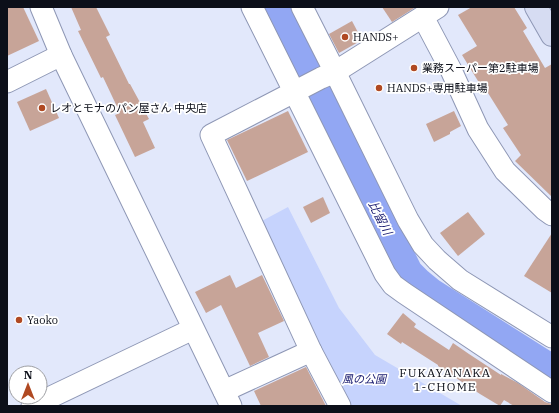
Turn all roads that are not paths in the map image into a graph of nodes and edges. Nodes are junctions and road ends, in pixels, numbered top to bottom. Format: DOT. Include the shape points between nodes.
graph roads {
  1 [pos="41,7"];
  2 [pos="252,7"];
  3 [pos="302,7"];
  4 [pos="536,7"];
  5 [pos="430,12"];
  6 [pos="552,35"];
  7 [pos="61,55"];
  8 [pos="7,82"];
  9 [pos="313,82"];
  10 [pos="552,215"];
  11 [pos="193,329"];
  12 [pos="552,337"];
  13 [pos="311,351"];
  14 [pos="552,392"];
  15 [pos="227,398"];
  16 [pos="32,406"];
  17 [pos="340,406"];
  1 -- 7 [label="street"];
  2 -- 9 [label="street"];
  3 -- 9 [label="street"];
  4 -- 6 [label="street"];
  5 -- 9 [label="street"];
  5 -- 10 [label="street" via="451,70 478,129 505,171"];
  7 -- 8 [label="street"];
  7 -- 11 [label="street"];
  9 -- 12 [label="street" via="423,245 436,260 460,280"];
  9 -- 13 [label="street" via="211,134"];
  9 -- 14 [label="street" via="385,274 393,285"];
  11 -- 15 [label="street"];
  11 -- 16 [label="street"];
  13 -- 15 [label="street"];
  13 -- 17 [label="street"];
}
